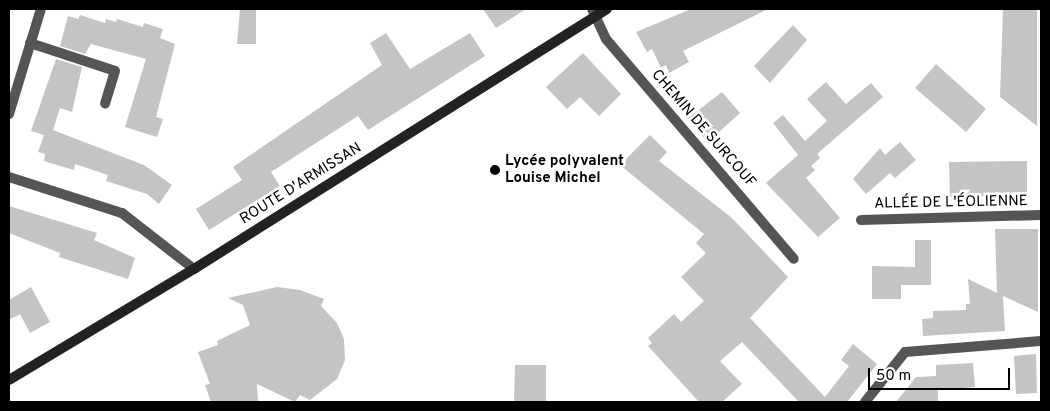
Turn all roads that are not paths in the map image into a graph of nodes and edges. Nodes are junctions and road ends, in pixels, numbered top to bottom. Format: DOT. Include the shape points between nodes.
graph roads {
  1 [pos="41,9"];
  2 [pos="607,9"];
  3 [pos="594,12"];
  4 [pos="30,43"];
  5 [pos="105,103"];
  6 [pos="9,114"];
  7 [pos="9,177"];
  8 [pos="1041,215"];
  9 [pos="861,220"];
  10 [pos="794,259"];
  11 [pos="194,269"];
  12 [pos="1041,341"];
  13 [pos="9,380"];
  14 [pos="865,402"];
  1 -- 4 [label="street"];
  2 -- 3 [label="street, ROUTE D'ARMISSAN"];
  3 -- 10 [label="street, CHEMIN DE SURCOUF" via="606,39"];
  3 -- 11 [label="street, ROUTE D'ARMISSAN"];
  4 -- 5 [label="street" via="115,71"];
  4 -- 6 [label="street"];
  7 -- 11 [label="street" via="122,213"];
  8 -- 9 [label="street, ALLÉE DE L'ÉOLIENNE"];
  11 -- 13 [label="street, ROUTE D'ARMISSAN"];
  12 -- 14 [label="street" via="905,352"];
}
